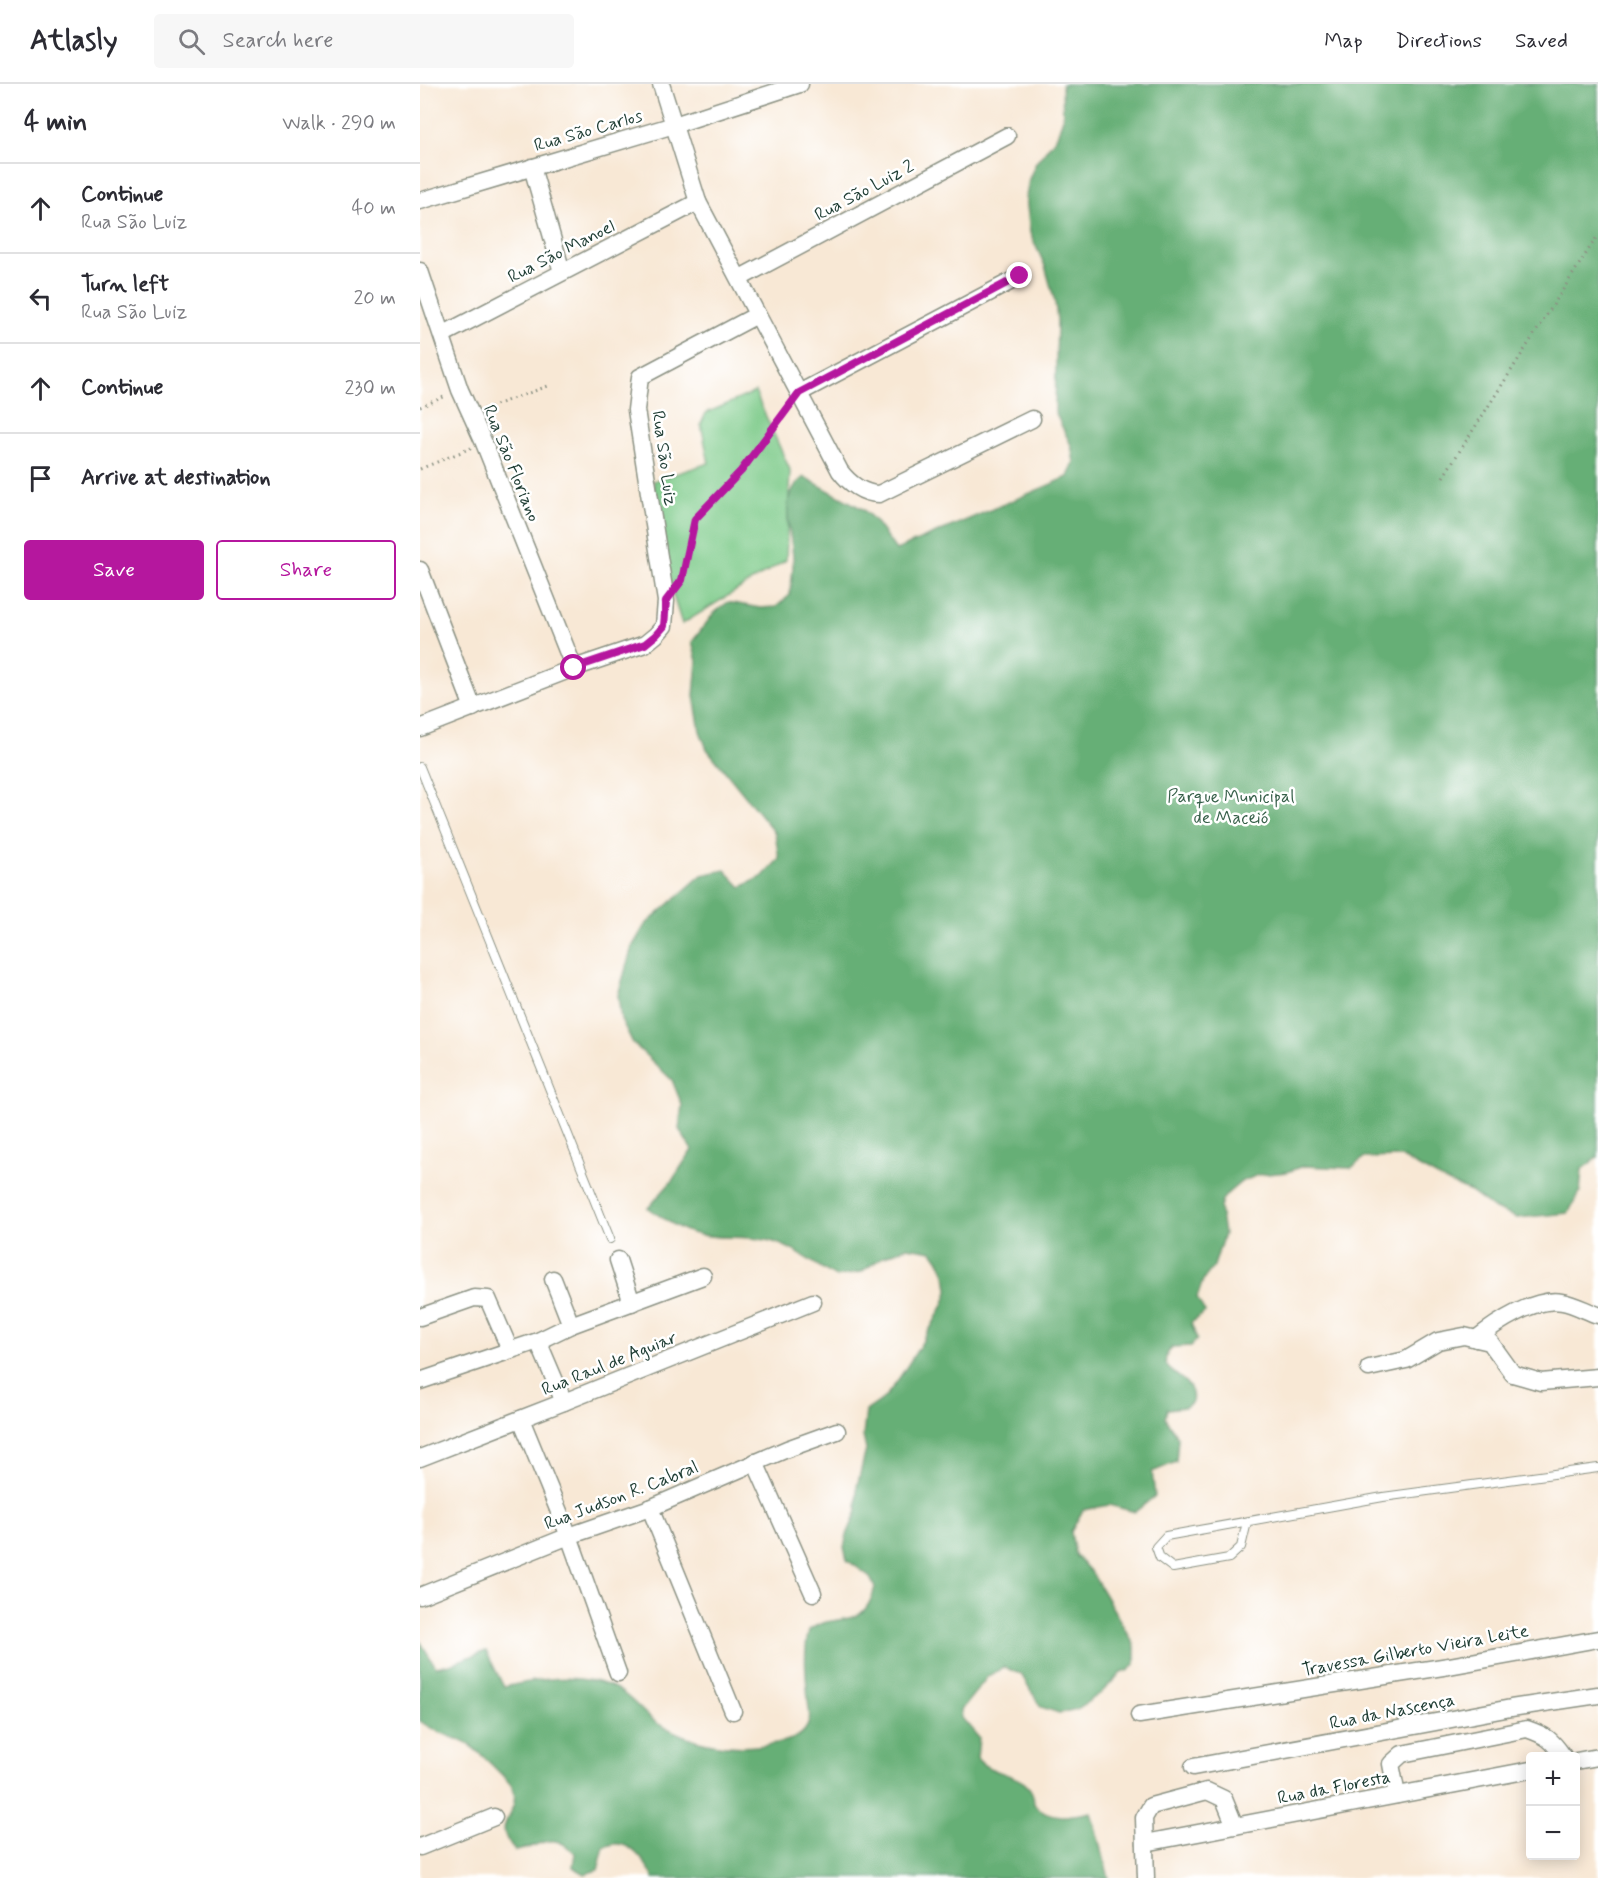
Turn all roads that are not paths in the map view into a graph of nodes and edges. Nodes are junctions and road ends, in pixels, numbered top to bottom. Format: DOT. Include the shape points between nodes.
graph roads {
  1 [pos="661,84"];
  2 [pos="800,84"];
  3 [pos="674,125"];
  4 [pos="1007,136"];
  5 [pos="532,167"];
  6 [pos="420,201"];
  7 [pos="698,202"];
  8 [pos="420,271"];
  9 [pos="562,272"];
  10 [pos="1020,276"];
  11 [pos="740,278"];
  12 [pos="757,315"];
  13 [pos="442,335"];
  14 [pos="799,393"];
  15 [pos="1032,419"];
  16 [pos="420,570"];
  17 [pos="574,668"];
  18 [pos="473,708"];
  19 [pos="420,728"];
  20 [pos="420,767"];
  21 [pos="610,1239"];
  22 [pos="618,1260"];
  23 [pos="703,1276"];
  24 [pos="553,1279"];
  25 [pos="813,1302"];
  26 [pos="633,1303"];
  27 [pos="1598,1315"];
  28 [pos="420,1317"];
  29 [pos="571,1325"];
  30 [pos="1476,1339"];
  31 [pos="538,1341"];
  32 [pos="510,1350"];
  33 [pos="1369,1368"];
  34 [pos="1598,1377"];
  35 [pos="420,1382"];
  36 [pos="564,1402"];
  37 [pos="521,1419"];
  38 [pos="837,1431"];
  39 [pos="420,1458"];
  40 [pos="755,1462"];
  41 [pos="1598,1468"];
  42 [pos="650,1508"];
  43 [pos="1247,1522"];
  44 [pos="569,1536"];
  45 [pos="813,1593"];
  46 [pos="420,1596"];
  47 [pos="1598,1639"];
  48 [pos="618,1674"];
  49 [pos="1598,1695"];
  50 [pos="733,1711"];
  51 [pos="1139,1716"];
  52 [pos="1560,1752"];
  53 [pos="1598,1757"];
  54 [pos="1580,1760"];
  55 [pos="1193,1767"];
  56 [pos="1526,1771"];
  57 [pos="1397,1795"];
  58 [pos="494,1817"];
  59 [pos="1235,1826"];
  60 [pos="1145,1843"];
  61 [pos="420,1847"];
  62 [pos="1146,1878"];
  1 -- 3 [label="street"];
  2 -- 3 [label="street, Rua São Carlos"];
  3 -- 5 [label="street, Rua São Carlos"];
  3 -- 7 [label="street"];
  4 -- 11 [label="street, Rua São Luiz 2"];
  5 -- 6 [label="street, Rua São Carlos"];
  5 -- 9 [label="street"];
  7 -- 9 [label="street, Rua São Manoel"];
  7 -- 11 [label="street"];
  8 -- 13 [label="street, Rua São Floriano"];
  9 -- 13 [label="street, Rua São Manoel"];
  10 -- 14 [label="street"];
  11 -- 12 [label="street"];
  12 -- 14 [label="street"];
  12 -- 17 [label="street, Rua São Luiz" via="640,377 636,410 666,601 664,626 645,644"];
  13 -- 17 [label="street, Rua São Floriano" via="460,390"];
  14 -- 15 [label="street" via="840,471 849,483 871,494 879,494"];
  16 -- 18 [label="street"];
  17 -- 18 [label="street, Rua São Luiz"];
  18 -- 19 [label="street, Rua São Luiz"];
  20 -- 21 [label="lane"];
  22 -- 26 [label="street"];
  23 -- 26 [label="street"];
  24 -- 29 [label="street"];
  25 -- 36 [label="street, Rua Raul de Aguiar"];
  26 -- 29 [label="street"];
  27 -- 30 [label="street" via="1550,1301 1498,1322"];
  28 -- 32 [label="street" via="474,1298 488,1299"];
  29 -- 31 [label="street"];
  30 -- 33 [label="street" via="1464,1336 1438,1341 1406,1360"];
  30 -- 34 [label="street" via="1490,1342 1513,1374 1522,1377 1541,1382"];
  31 -- 32 [label="street"];
  31 -- 36 [label="street"];
  32 -- 35 [label="street"];
  36 -- 37 [label="street, Rua Raul de Aguiar"];
  37 -- 39 [label="street, Rua Raul de Aguiar"];
  37 -- 44 [label="street"];
  38 -- 40 [label="street, Rua Judson R. Cabral"];
  40 -- 42 [label="street, Rua Judson R. Cabral"];
  40 -- 45 [label="street"];
  41 -- 43 [label="lane" via="1383,1497"];
  42 -- 44 [label="street, Rua Judson R. Cabral"];
  42 -- 50 [label="street"];
  43 -- 43 [label="lane" via="1241,1547 1228,1558 1173,1568 1160,1558 1156,1547 1166,1536"];
  44 -- 46 [label="street, Rua Judson R. Cabral"];
  44 -- 48 [label="street"];
  47 -- 51 [label="street, Travessa Gilberto Vieira Leite"];
  49 -- 55 [label="street, Rua da Nascença"];
  52 -- 57 [label="street" via="1545,1735 1527,1729 1402,1754 1391,1764"];
  53 -- 54 [label="street"];
  56 -- 57 [label="street, Rua da Floresta"];
  57 -- 59 [label="street, Rua da Floresta"];
  58 -- 61 [label="street"];
  59 -- 60 [label="street, Rua da Floresta"];
  59 -- 60 [label="street" via="1224,1799 1207,1791 1151,1806 1144,1818"];
  60 -- 62 [label="street"];
}
